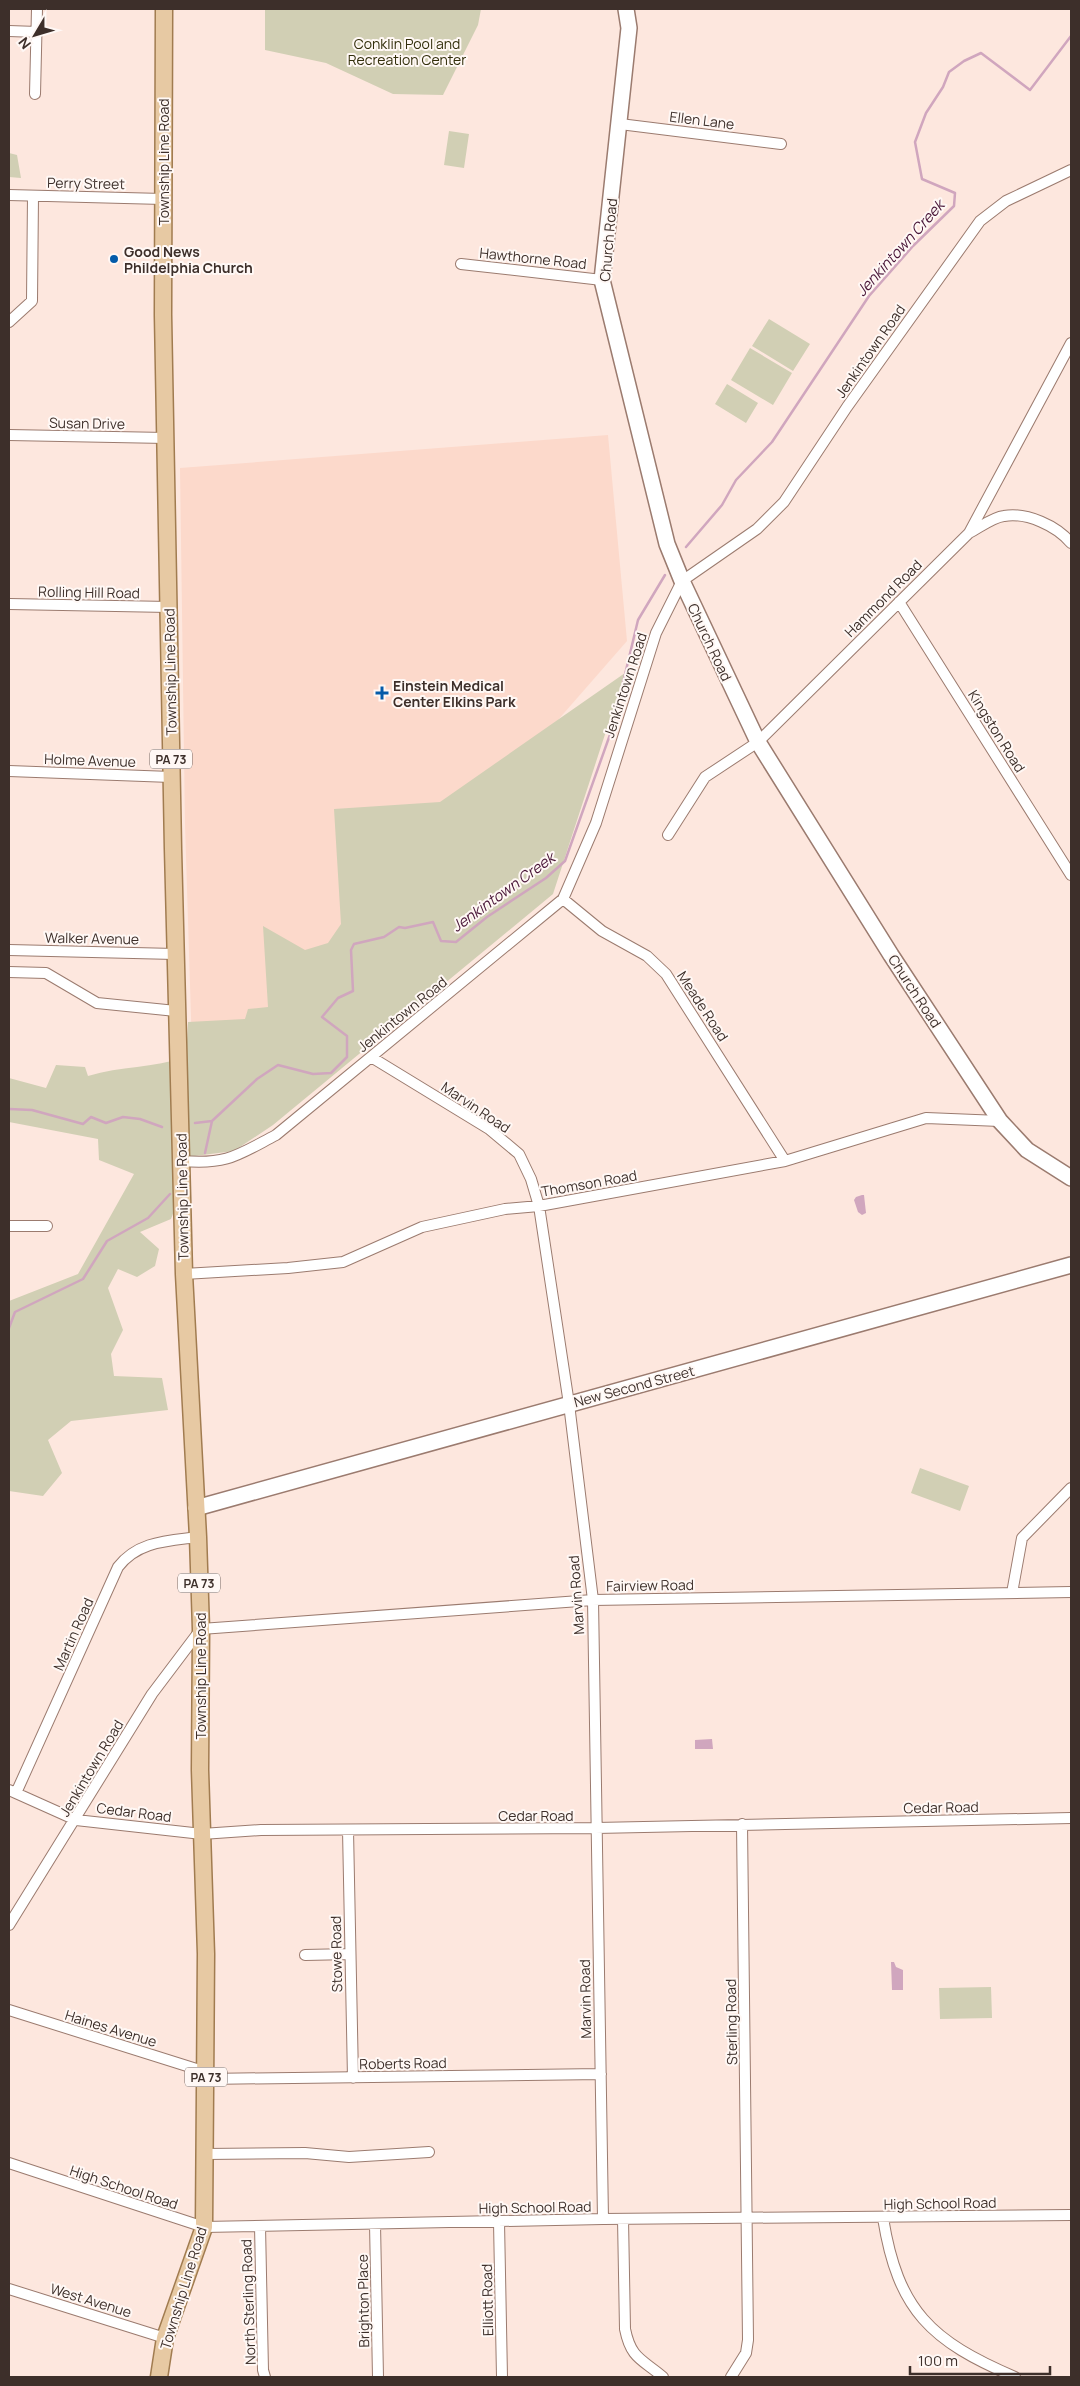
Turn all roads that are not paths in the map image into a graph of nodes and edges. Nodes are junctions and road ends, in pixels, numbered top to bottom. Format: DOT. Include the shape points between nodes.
graph roads {
  1 [pos="37,9"];
  2 [pos="164,9"];
  3 [pos="626,9"];
  4 [pos="9,31"];
  5 [pos="37,32"];
  6 [pos="35,94"];
  7 [pos="620,124"];
  8 [pos="781,144"];
  9 [pos="1071,170"];
  10 [pos="9,195"];
  11 [pos="33,196"];
  12 [pos="163,198"];
  13 [pos="461,264"];
  14 [pos="602,280"];
  15 [pos="9,322"];
  16 [pos="1071,343"];
  17 [pos="9,435"];
  18 [pos="166,438"];
  19 [pos="969,533"];
  20 [pos="1071,543"];
  21 [pos="682,582"];
  22 [pos="899,602"];
  23 [pos="9,604"];
  24 [pos="169,608"];
  25 [pos="758,742"];
  26 [pos="9,771"];
  27 [pos="171,777"];
  28 [pos="668,835"];
  29 [pos="1071,875"];
  30 [pos="563,899"];
  31 [pos="9,950"];
  32 [pos="176,954"];
  33 [pos="9,972"];
  34 [pos="176,1011"];
  35 [pos="371,1056"];
  36 [pos="1000,1121"];
  37 [pos="182,1160"];
  38 [pos="785,1161"];
  39 [pos="1071,1178"];
  40 [pos="539,1206"];
  41 [pos="9,1226"];
  42 [pos="47,1226"];
  43 [pos="1071,1265"];
  44 [pos="184,1274"];
  45 [pos="568,1404"];
  46 [pos="1071,1488"];
  47 [pos="196,1508"];
  48 [pos="198,1537"];
  49 [pos="1071,1592"];
  50 [pos="1012,1593"];
  51 [pos="593,1600"];
  52 [pos="201,1629"];
  53 [pos="12,1792"];
  54 [pos="1071,1818"];
  55 [pos="76,1820"];
  56 [pos="742,1824"];
  57 [pos="596,1828"];
  58 [pos="348,1830"];
  59 [pos="202,1834"];
  60 [pos="9,1925"];
  61 [pos="350,1954"];
  62 [pos="305,1955"];
  63 [pos="9,2010"];
  64 [pos="600,2074"];
  65 [pos="206,2076"];
  66 [pos="353,2078"];
  67 [pos="429,2152"];
  68 [pos="205,2154"];
  69 [pos="9,2163"];
  70 [pos="1071,2215"];
  71 [pos="883,2218"];
  72 [pos="603,2219"];
  73 [pos="623,2219"];
  74 [pos="746,2220"];
  75 [pos="499,2222"];
  76 [pos="374,2224"];
  77 [pos="260,2226"];
  78 [pos="204,2227"];
  79 [pos="9,2289"];
  80 [pos="165,2338"];
  81 [pos="160,2377"];
  82 [pos="266,2377"];
  83 [pos="378,2377"];
  84 [pos="502,2377"];
  85 [pos="663,2377"];
  86 [pos="731,2377"];
  87 [pos="1015,2377"];
  1 -- 5 [label="street"];
  2 -- 12 [label="main road, Township Line Road / PA 73"];
  3 -- 7 [label="street, Church Road" via="629,28"];
  4 -- 5 [label="street"];
  5 -- 6 [label="street"];
  7 -- 8 [label="street, Ellen Lane"];
  7 -- 14 [label="street, Church Road"];
  9 -- 21 [label="street, Jenkintown Road" via="1006,201 980,221 847,407 784,502 757,529"];
  10 -- 11 [label="street, Perry Street"];
  11 -- 12 [label="street, Perry Street"];
  11 -- 15 [label="street" via="32,301"];
  12 -- 18 [label="main road, Township Line Road / PA 73"];
  13 -- 14 [label="street, Hawthorne Road"];
  14 -- 21 [label="street, Church Road" via="667,544"];
  16 -- 19 [label="street, Hammond Road"];
  17 -- 18 [label="street, Susan Drive"];
  18 -- 24 [label="main road, Township Line Road / PA 73"];
  19 -- 20 [label="street" via="1004,516 1038,519 1063,532"];
  19 -- 22 [label="street, Hammond Road"];
  21 -- 25 [label="street, Church Road"];
  21 -- 30 [label="street, Jenkintown Road" via="656,633 596,822"];
  22 -- 25 [label="street, Hammond Road"];
  22 -- 29 [label="street, Kingston Road"];
  23 -- 24 [label="street, Rolling Hill Road"];
  24 -- 27 [label="main road, Township Line Road / PA 73"];
  25 -- 28 [label="street, Hammond Road" via="705,777"];
  25 -- 36 [label="street, Church Road" via="891,955"];
  26 -- 27 [label="street, Holme Avenue"];
  27 -- 32 [label="main road, Township Line Road / PA 73"];
  30 -- 35 [label="street, Jenkintown Road"];
  30 -- 38 [label="street, Meade Road" via="602,931 647,956 666,974"];
  31 -- 32 [label="street, Walker Avenue"];
  32 -- 34 [label="main road, Township Line Road / PA 73"];
  33 -- 34 [label="street" via="46,973 98,1003"];
  34 -- 37 [label="main road, Township Line Road / PA 73"];
  35 -- 37 [label="street, Jenkintown Road" via="276,1134 231,1159 206,1163"];
  35 -- 40 [label="street, Marvin Road" via="489,1129 519,1154"];
  36 -- 38 [label="street, Thomson Road" via="926,1118"];
  36 -- 39 [label="street, Church Road" via="1027,1150"];
  37 -- 44 [label="main road, Township Line Road / PA 73"];
  38 -- 40 [label="street, Thomson Road"];
  40 -- 44 [label="street, Thomson Road" via="505,1209 422,1227 343,1262"];
  40 -- 45 [label="street, Marvin Road"];
  41 -- 42 [label="street"];
  43 -- 45 [label="street, New Second Street"];
  44 -- 47 [label="main road, Township Line Road / PA 73"];
  45 -- 47 [label="street, New Second Street"];
  45 -- 51 [label="street, Marvin Road"];
  46 -- 50 [label="street" via="1022,1538"];
  47 -- 48 [label="main road, Township Line Road / PA 73"];
  48 -- 52 [label="main road, Township Line Road / PA 73"];
  48 -- 53 [label="street, Martin Road" via="144,1546 130,1554 118,1567"];
  49 -- 50 [label="street, Fairview Road"];
  50 -- 51 [label="street, Fairview Road"];
  51 -- 52 [label="street, Fairview Road"];
  51 -- 57 [label="street, Marvin Road"];
  52 -- 55 [label="street, Jenkintown Road" via="152,1694"];
  52 -- 59 [label="main road, Township Line Road / PA 73"];
  53 -- 55 [label="street, Cedar Road"];
  54 -- 56 [label="street, Cedar Road"];
  55 -- 59 [label="street, Cedar Road"];
  55 -- 60 [label="street, Jenkintown Road"];
  56 -- 57 [label="street, Cedar Road"];
  56 -- 74 [label="street, Sterling Road"];
  57 -- 58 [label="street, Cedar Road"];
  57 -- 64 [label="street, Marvin Road"];
  58 -- 59 [label="street, Cedar Road"];
  58 -- 61 [label="street, Stowe Road"];
  59 -- 65 [label="main road, Township Line Road / PA 73"];
  61 -- 62 [label="street"];
  61 -- 66 [label="street, Stowe Road"];
  63 -- 65 [label="street, Haines Avenue"];
  64 -- 66 [label="street, Roberts Road"];
  64 -- 72 [label="street, Marvin Road"];
  65 -- 66 [label="street, Roberts Road"];
  65 -- 68 [label="main road, Township Line Road / PA 73"];
  67 -- 68 [label="street" via="349,2156"];
  68 -- 78 [label="main road, Township Line Road / PA 73"];
  69 -- 78 [label="street, High School Road"];
  70 -- 71 [label="street, High School Road"];
  71 -- 74 [label="street, High School Road"];
  71 -- 87 [label="street" via="888,2253 897,2278 925,2322 949,2344"];
  72 -- 73 [label="street, High School Road"];
  72 -- 75 [label="street, High School Road"];
  73 -- 74 [label="street, High School Road"];
  73 -- 85 [label="street" via="627,2343 641,2362"];
  74 -- 86 [label="street, Sterling Road" via="748,2340 746,2353"];
  75 -- 76 [label="street, High School Road"];
  75 -- 84 [label="street, Elliott Road"];
  76 -- 77 [label="street, High School Road"];
  76 -- 83 [label="street, Brighton Place"];
  77 -- 78 [label="street, High School Road"];
  77 -- 82 [label="street, North Sterling Road" via="263,2370"];
  78 -- 80 [label="main road, Township Line Road / PA 73"];
  79 -- 80 [label="street, West Avenue"];
  80 -- 81 [label="main road, Township Line Road / PA 73"];
}
